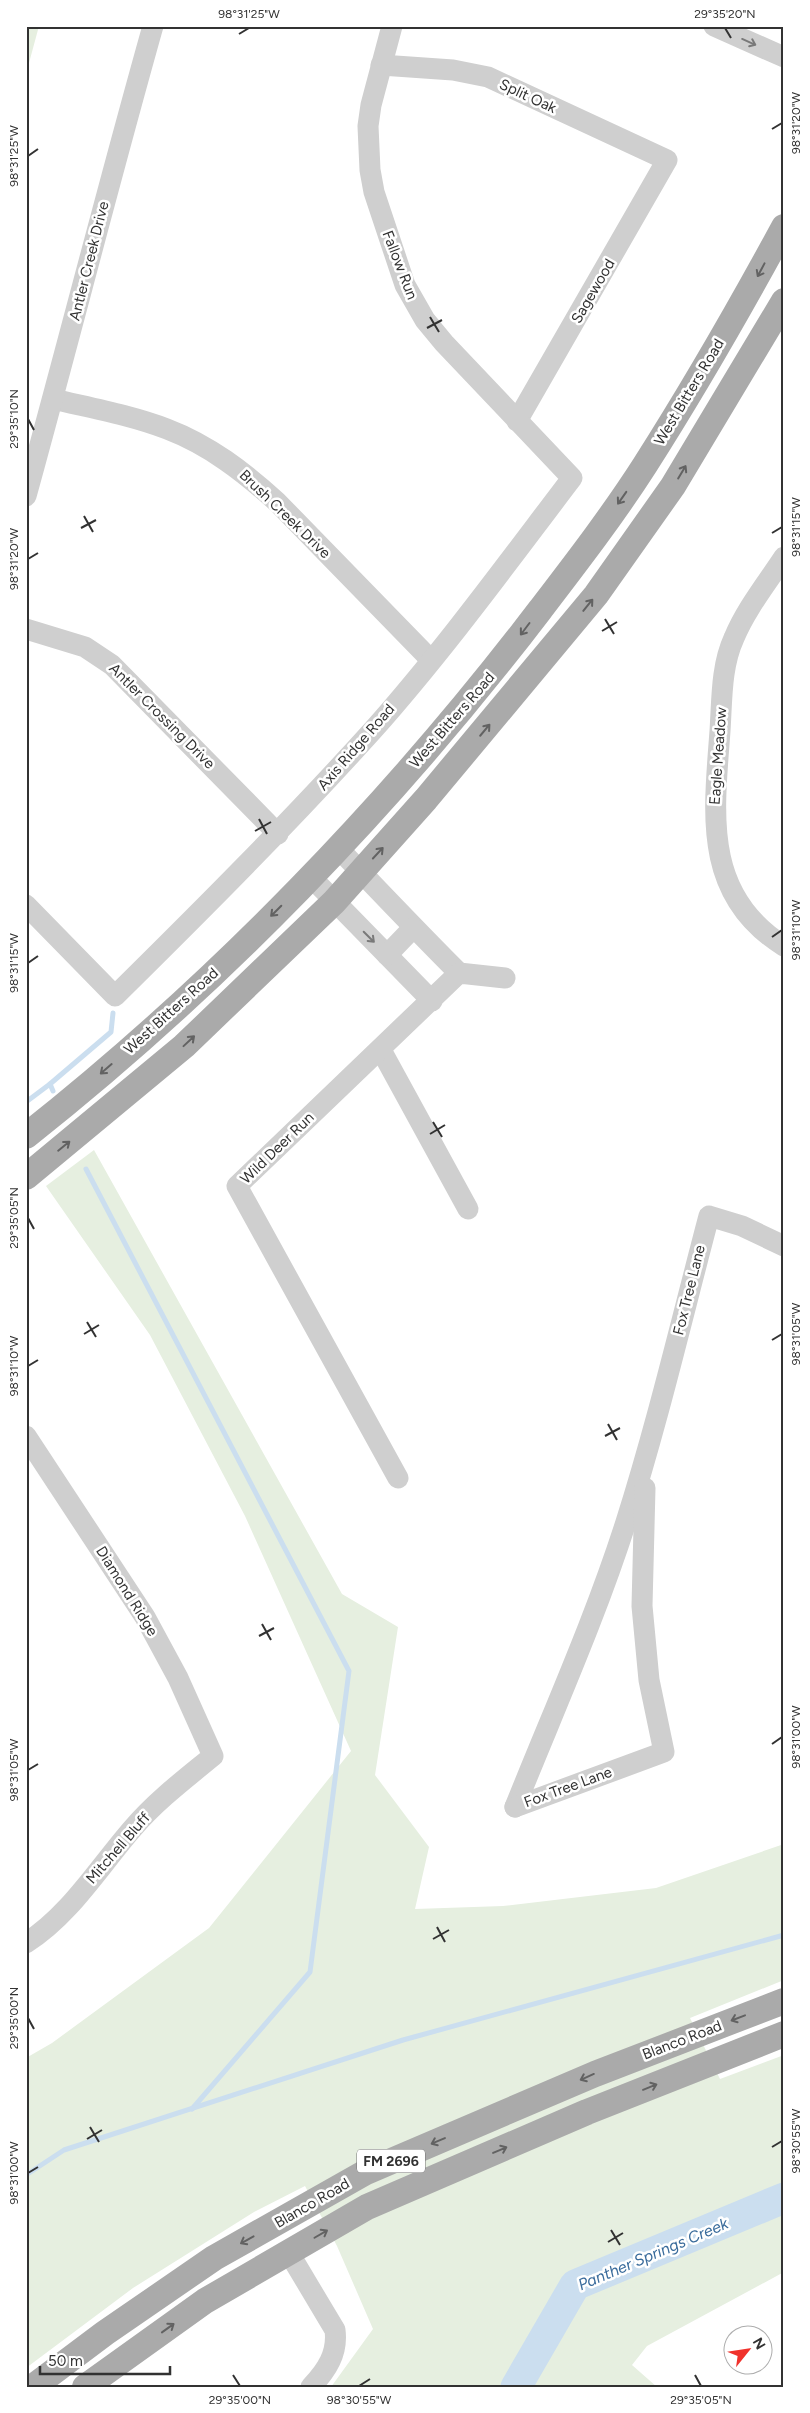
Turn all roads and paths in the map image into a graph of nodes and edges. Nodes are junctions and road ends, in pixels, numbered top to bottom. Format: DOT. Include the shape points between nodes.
graph roads {
  1 [pos="153,26"];
  2 [pos="392,26"];
  3 [pos="714,26"];
  4 [pos="784,57"];
  5 [pos="381,65"];
  6 [pos="667,160"];
  7 [pos="784,227"];
  8 [pos="784,301"];
  9 [pos="53,399"];
  10 [pos="517,421"];
  11 [pos="572,478"];
  12 [pos="26,496"];
  13 [pos="784,557"];
  14 [pos="26,629"];
  15 [pos="430,659"];
  16 [pos="278,834"];
  17 [pos="338,848"];
  18 [pos="361,872"];
  19 [pos="310,876"];
  20 [pos="334,902"];
  21 [pos="27,907"];
  22 [pos="413,928"];
  23 [pos="784,946"];
  24 [pos="387,955"];
  25 [pos="459,973"];
  26 [pos="505,978"];
  27 [pos="432,1001"];
  28 [pos="380,1050"];
  29 [pos="26,1136"];
  30 [pos="26,1177"];
  31 [pos="468,1209"];
  32 [pos="784,1246"];
  33 [pos="26,1436"];
  34 [pos="650,1443"];
  35 [pos="398,1478"];
  36 [pos="212,1756"];
  37 [pos="29,1936"];
  38 [pos="784,2001"];
  39 [pos="784,2034"];
  40 [pos="275,2224"];
  41 [pos="289,2253"];
  42 [pos="33,2387"];
  43 [pos="85,2387"];
  44 [pos="311,2387"];
  1 -- 9 [label="street, Antler Creek Drive"];
  2 -- 5 [label="street, Fallow Run"];
  3 -- 4 [label="street, one-way"];
  5 -- 6 [label="street, Split Oak" via="453,70 488,77"];
  5 -- 10 [label="street, Fallow Run" via="368,126 370,170 402,278 426,320"];
  6 -- 10 [label="street, Sagewood"];
  7 -- 17 [label="main road, West Bitters Road, one-way" via="740,308 644,467 578,559 488,678"];
  18 -- 8 [label="main road, West Bitters Road, one-way" via="499,714 596,595 673,486"];
  9 -- 12 [label="street, Antler Creek Drive"];
  9 -- 15 [label="street, Brush Creek Drive" via="168,429 226,460 277,502"];
  10 -- 11 [label="street, Fallow Run"];
  11 -- 15 [label="street, Axis Ridge Road"];
  13 -- 23 [label="street, Eagle Meadow" via="733,638 724,670 714,807 716,840 731,888 759,928"];
  14 -- 16 [label="street, Antler Crossing Drive" via="84,647 112,665"];
  15 -- 16 [label="street, Axis Ridge Road" via="374,728"];
  16 -- 21 [label="street, Axis Ridge Road" via="115,996"];
  17 -- 18 [label="street"];
  17 -- 19 [label="main road, West Bitters Road"];
  18 -- 20 [label="main road, West Bitters Road"];
  18 -- 22 [label="street"];
  19 -- 20 [label="street"];
  19 -- 29 [label="main road, West Bitters Road, one-way" via="153,1028"];
  20 -- 24 [label="street, one-way"];
  30 -- 20 [label="main road, West Bitters Road, one-way" via="184,1046"];
  22 -- 24 [label="street"];
  22 -- 25 [label="street"];
  24 -- 27 [label="street"];
  25 -- 26 [label="street"];
  25 -- 27 [label="street, Wild Deer Run"];
  27 -- 28 [label="street, Wild Deer Run"];
  28 -- 31 [label="street"];
  28 -- 35 [label="street, Wild Deer Run" via="237,1186"];
  32 -- 34 [label="street, Fox Tree Lane" via="742,1226 708,1216"];
  33 -- 36 [label="street, Diamond Ridge" via="145,1617 178,1678"];
  34 -- 34 [label="street, Fox Tree Lane" via="596,1605 515,1806 664,1752 649,1680 642,1606 642,1531"];
  36 -- 37 [label="street, Mitchell Bluff" via="164,1796 134,1827 71,1903"];
  38 -- 40 [label="main road, Blanco Road / FM 2696, one-way" via="595,2074 366,2172"];
  41 -- 39 [label="main road, FM 2696, one-way" via="367,2208 587,2112"];
  40 -- 41 [label="main road"];
  40 -- 42 [label="main road, Blanco Road / FM 2696, one-way" via="168,2288"];
  43 -- 41 [label="main road, FM 2696, one-way" via="205,2301"];
  41 -- 44 [label="street" via="334,2330 336,2343 332,2358"];
}
